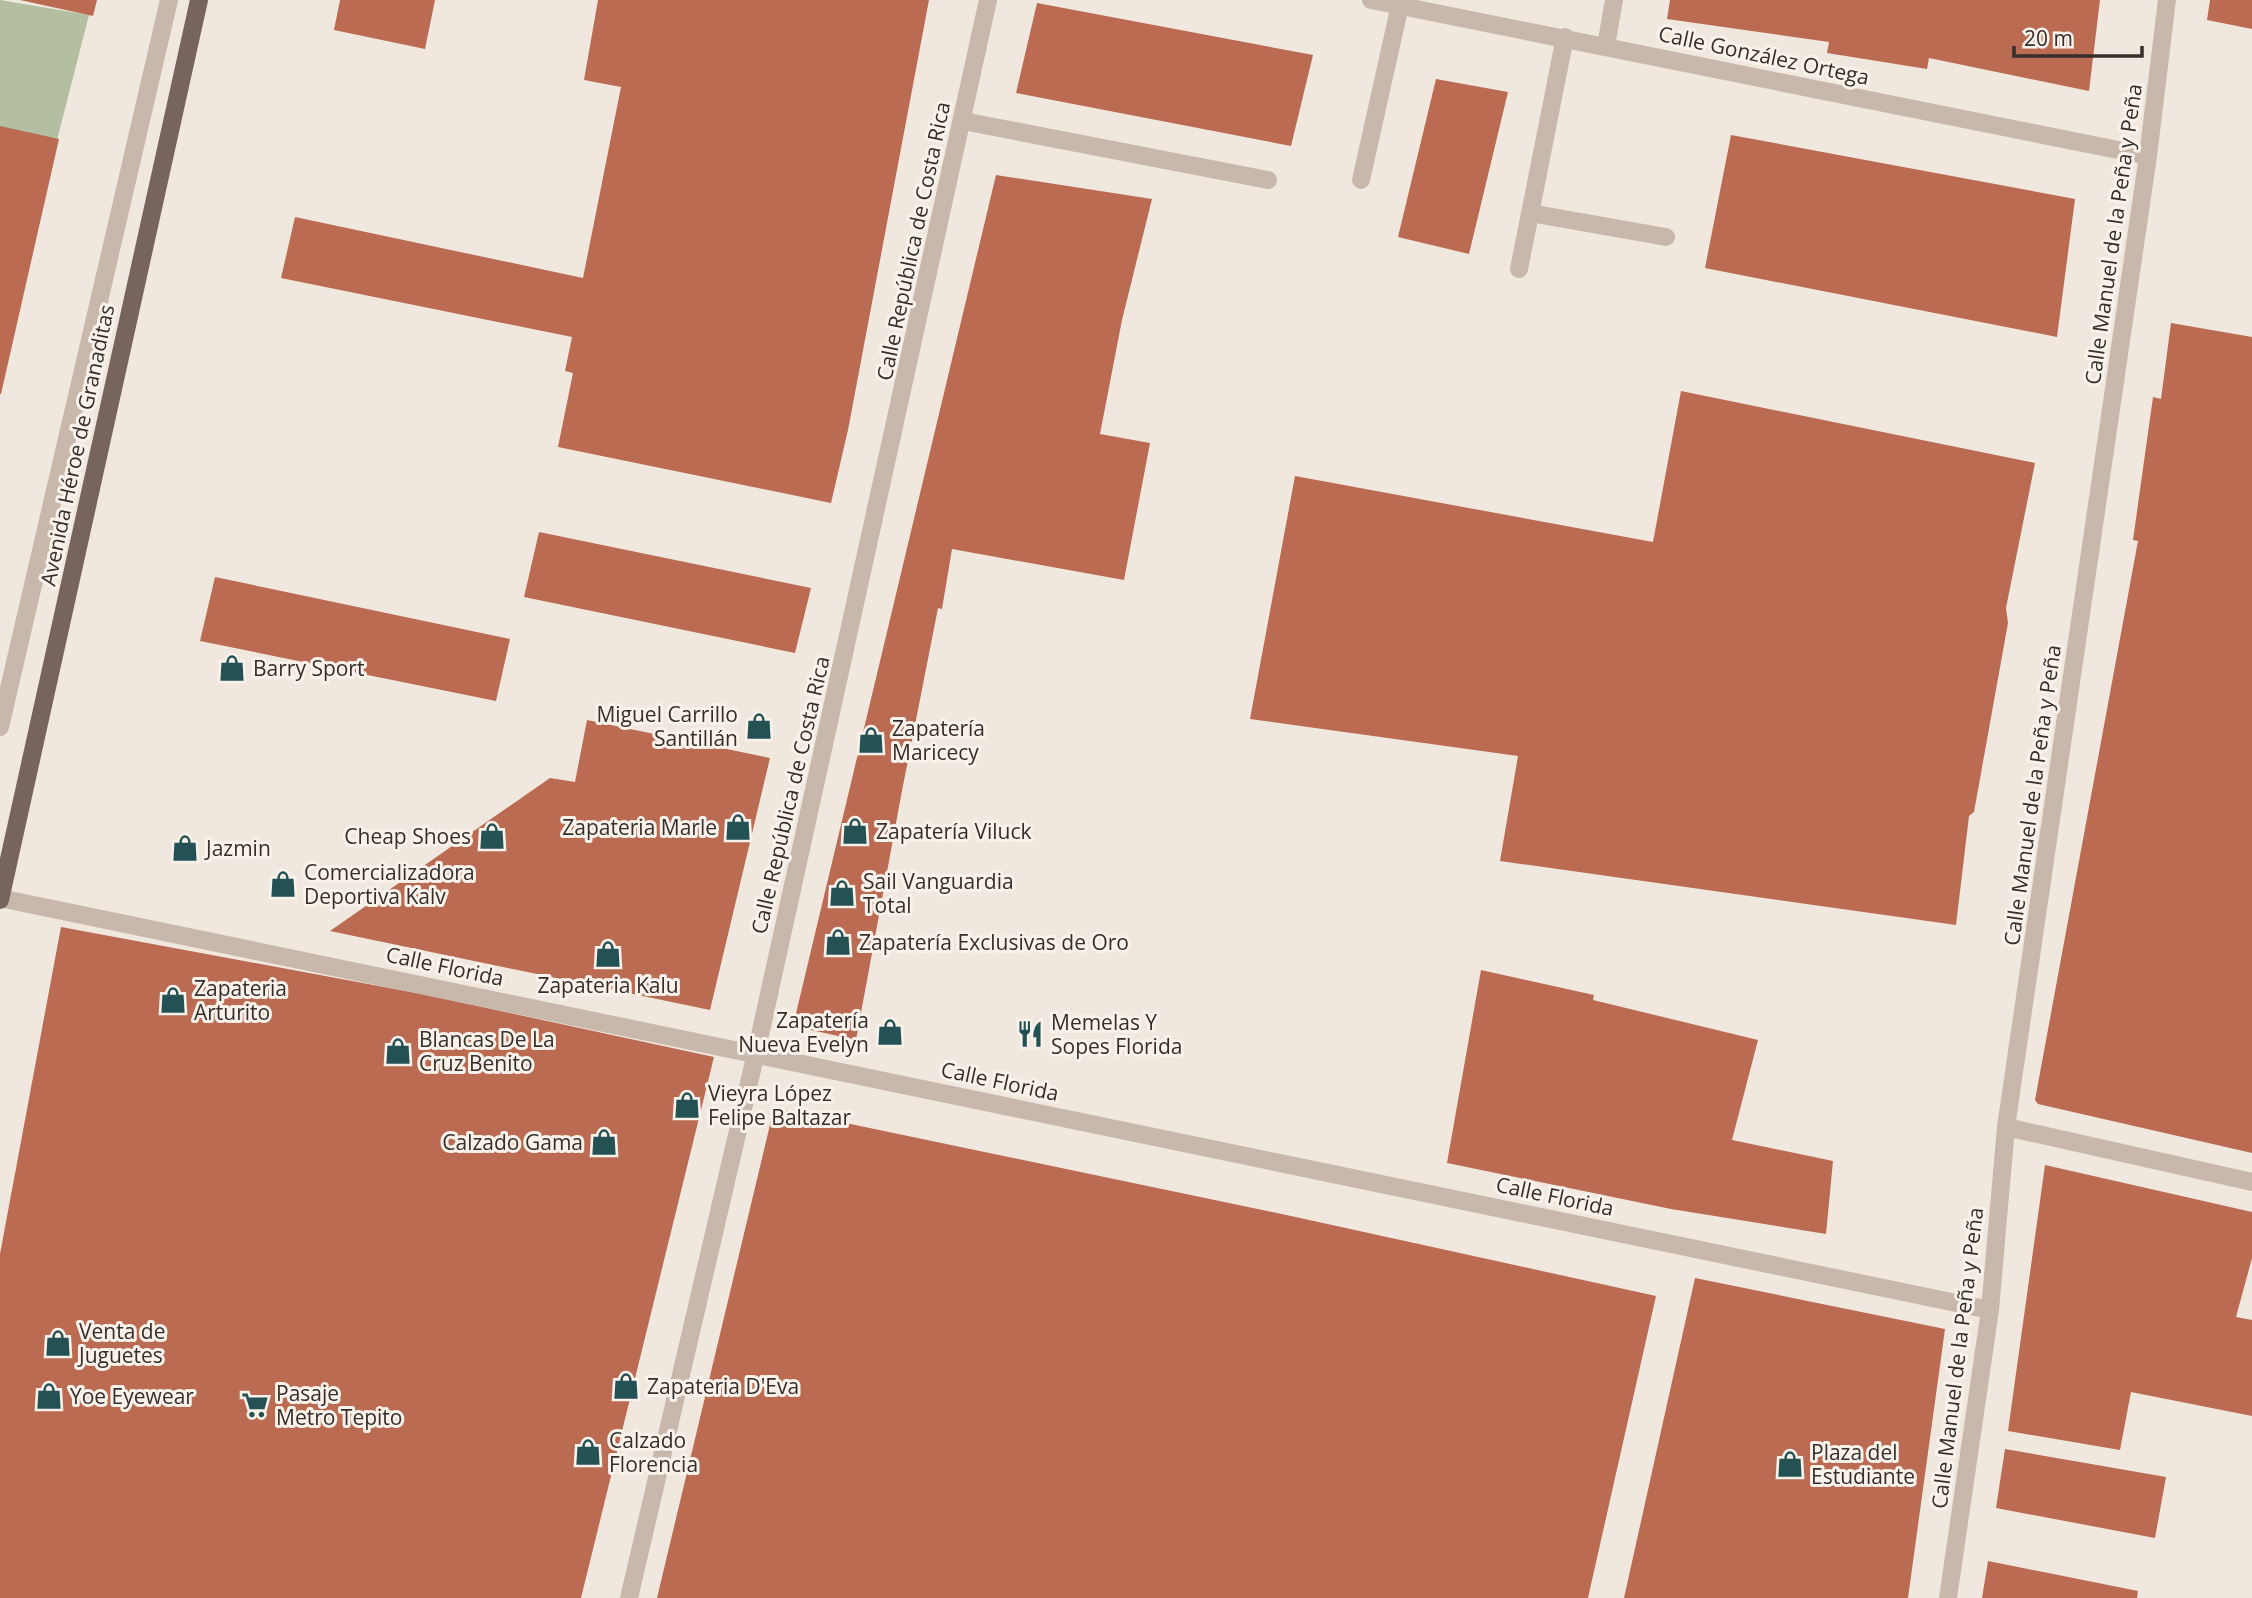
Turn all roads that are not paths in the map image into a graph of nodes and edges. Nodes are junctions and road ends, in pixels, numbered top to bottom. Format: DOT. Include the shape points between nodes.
graph roads {
  1 [pos="169,0"];
  2 [pos="199,0"];
  3 [pos="988,0"];
  4 [pos="1371,0"];
  5 [pos="1614,0"];
  6 [pos="2168,0"];
  7 [pos="1400,5"];
  8 [pos="1565,37"];
  9 [pos="1606,46"];
  10 [pos="963,121"];
  11 [pos="2148,156"];
  12 [pos="1268,180"];
  13 [pos="1362,180"];
  14 [pos="1530,213"];
  15 [pos="1666,237"];
  16 [pos="1519,269"];
  17 [pos="0,727"];
  18 [pos="0,899"];
  19 [pos="756,1053"];
  20 [pos="2006,1127"];
  21 [pos="2252,1182"];
  22 [pos="1990,1311"];
  23 [pos="629,1598"];
  24 [pos="1948,1598"];
  1 -- 17 [label="street"];
  2 -- 18 [label="main road, Avenida Héroe de Granaditas"];
  3 -- 10 [label="street, Calle República de Costa Rica"];
  4 -- 7 [label="street, Calle González Ortega"];
  5 -- 9 [label="street"];
  6 -- 11 [label="street, Calle Manuel de la Peña y Peña"];
  7 -- 8 [label="street, Calle González Ortega"];
  7 -- 13 [label="street"];
  8 -- 9 [label="street, Calle González Ortega"];
  8 -- 14 [label="street"];
  9 -- 11 [label="street, Calle González Ortega"];
  10 -- 12 [label="street"];
  10 -- 19 [label="street, Calle República de Costa Rica"];
  11 -- 20 [label="street, Calle Manuel de la Peña y Peña"];
  14 -- 15 [label="street"];
  14 -- 16 [label="street"];
  18 -- 19 [label="street, Calle Florida"];
  19 -- 22 [label="street, Calle Florida"];
  19 -- 23 [label="street, Calle República de Costa Rica"];
  20 -- 21 [label="street"];
  20 -- 22 [label="street, Calle Manuel de la Peña y Peña"];
  22 -- 24 [label="street, Calle Manuel de la Peña y Peña"];
}
